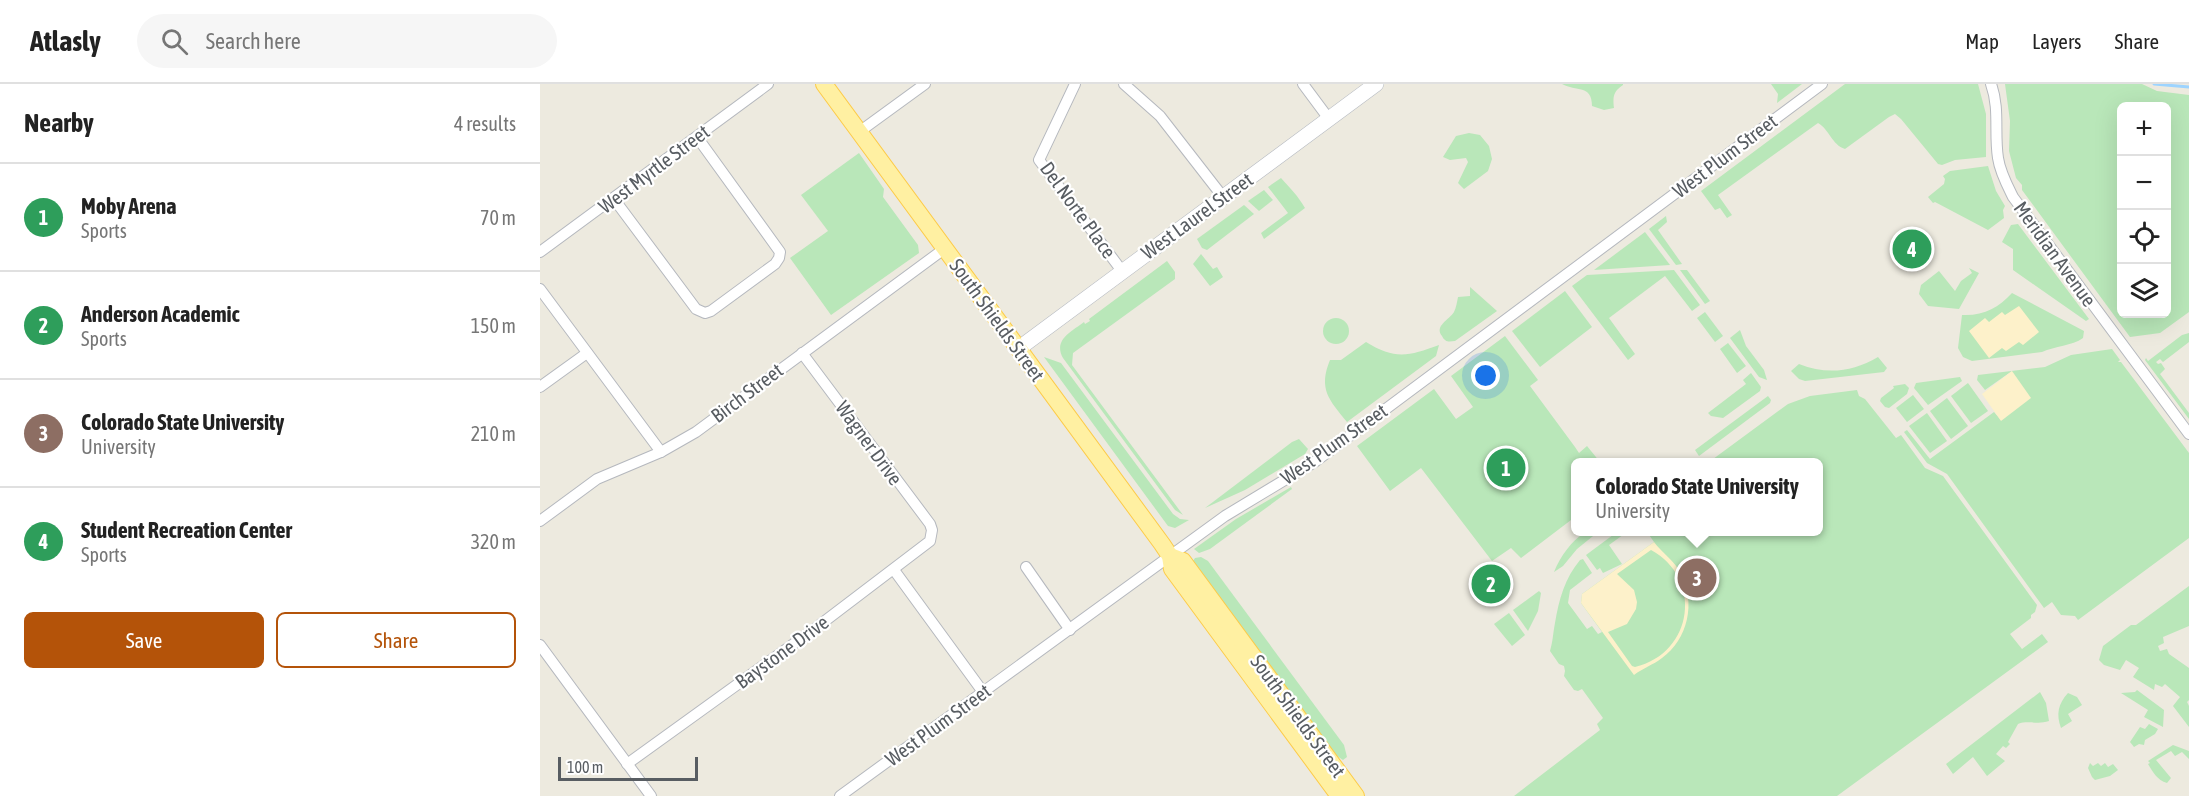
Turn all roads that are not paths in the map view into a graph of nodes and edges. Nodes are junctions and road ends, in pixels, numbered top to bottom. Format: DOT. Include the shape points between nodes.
graph roads {
  1 [pos="768,84"];
  2 [pos="824,84"];
  3 [pos="925,84"];
  4 [pos="1075,84"];
  5 [pos="1124,84"];
  6 [pos="1303,84"];
  7 [pos="1376,84"];
  8 [pos="1822,84"];
  9 [pos="1992,84"];
  10 [pos="1329,119"];
  11 [pos="859,132"];
  12 [pos="697,137"];
  13 [pos="1223,196"];
  14 [pos="614,199"];
  15 [pos="944,249"];
  16 [pos="540,252"];
  17 [pos="1122,271"];
  18 [pos="540,289"];
  19 [pos="1018,349"];
  20 [pos="587,352"];
  21 [pos="802,353"];
  22 [pos="540,387"];
  23 [pos="2189,434"];
  24 [pos="661,452"];
  25 [pos="540,521"];
  26 [pos="932,535"];
  27 [pos="1170,556"];
  28 [pos="1026,567"];
  29 [pos="894,570"];
  30 [pos="1070,630"];
  31 [pos="540,645"];
  32 [pos="983,692"];
  33 [pos="627,764"];
  34 [pos="1342,794"];
  35 [pos="651,796"];
  36 [pos="840,796"];
  1 -- 12 [label="street, West Myrtle Street"];
  2 -- 11 [label="main road, South Shields Street"];
  3 -- 11 [label="street"];
  4 -- 17 [label="street, Del Norte Place" via="1039,160"];
  5 -- 13 [label="street" via="1160,116"];
  6 -- 10 [label="street"];
  7 -- 10 [label="main road, West Laurel Street"];
  8 -- 27 [label="street, West Plum Street" via="1316,461 1225,516"];
  9 -- 23 [label="street, Meridian Avenue" via="1998,157 2013,197"];
  10 -- 13 [label="main road, West Laurel Street"];
  11 -- 15 [label="main road, South Shields Street"];
  12 -- 14 [label="street, West Myrtle Street"];
  12 -- 14 [label="street" via="780,252 775,264 711,311 699,311"];
  13 -- 17 [label="main road, West Laurel Street"];
  14 -- 16 [label="street, West Myrtle Street"];
  15 -- 19 [label="main road, South Shields Street"];
  15 -- 21 [label="street, Birch Street"];
  17 -- 19 [label="main road, West Laurel Street"];
  18 -- 20 [label="street"];
  19 -- 27 [label="main road, South Shields Street"];
  20 -- 22 [label="street"];
  20 -- 24 [label="street"];
  21 -- 24 [label="street, Birch Street" via="696,432"];
  21 -- 26 [label="street, Wagner Drive" via="930,524"];
  24 -- 25 [label="street, Birch Street" via="597,479"];
  26 -- 29 [label="street, Baystone Drive" via="925,546"];
  27 -- 30 [label="street, West Plum Street"];
  27 -- 34 [label="main road, South Shields Street" via="1172,569"];
  28 -- 30 [label="street"];
  29 -- 32 [label="street"];
  29 -- 33 [label="street, Baystone Drive"];
  30 -- 32 [label="street, West Plum Street"];
  31 -- 33 [label="street"];
  32 -- 36 [label="street, West Plum Street"];
  33 -- 35 [label="street"];
}
